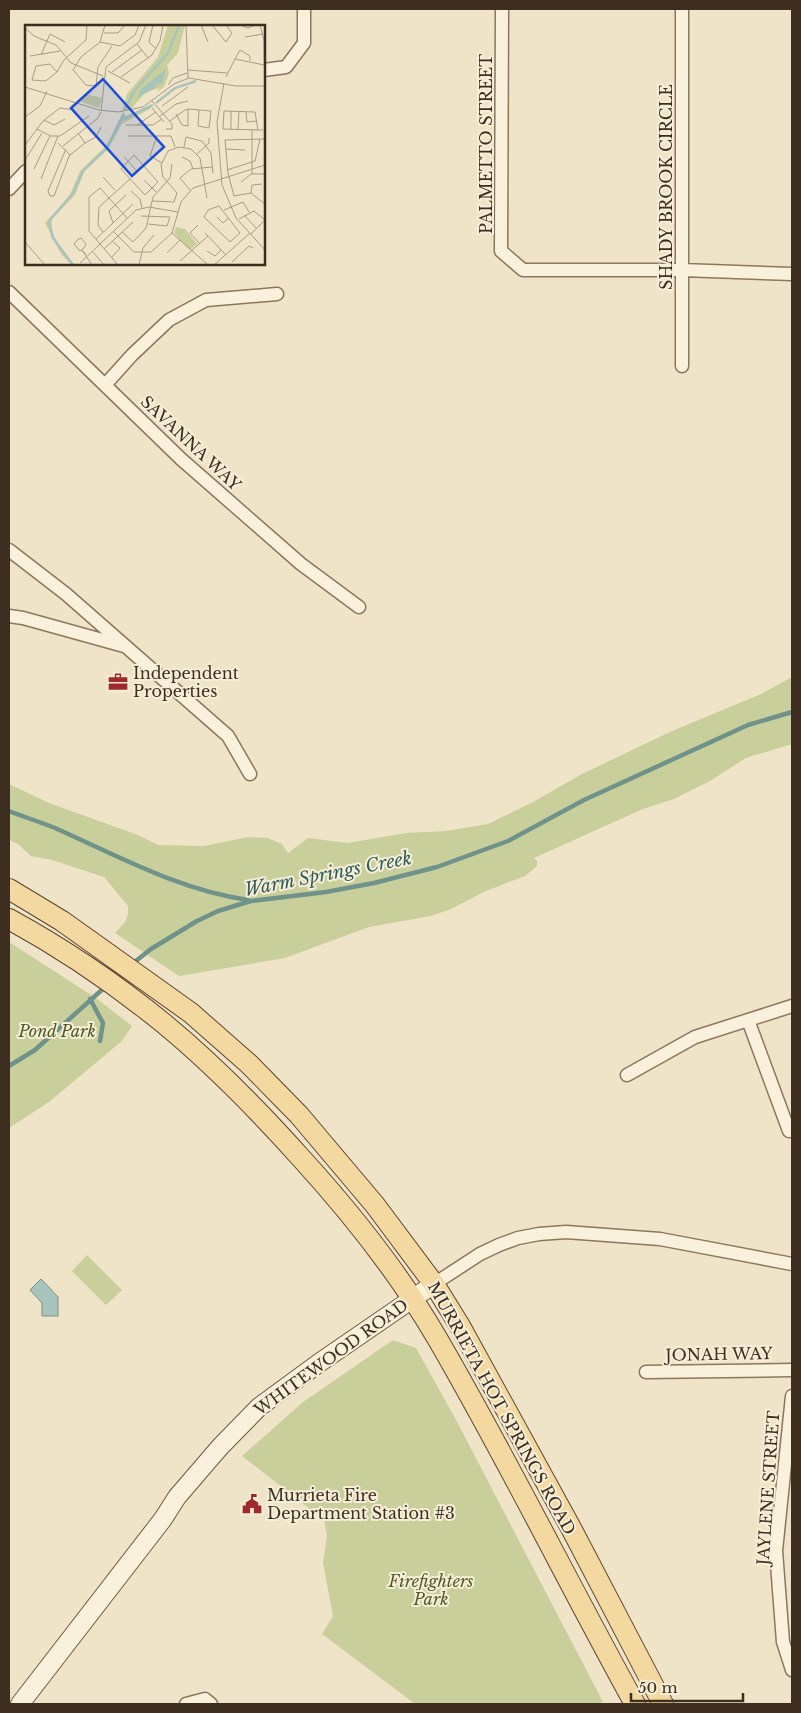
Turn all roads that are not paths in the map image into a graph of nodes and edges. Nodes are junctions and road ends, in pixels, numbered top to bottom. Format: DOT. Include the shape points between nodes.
graph roads {
  1 [pos="304,9"];
  2 [pos="502,9"];
  3 [pos="682,9"];
  4 [pos="265,70"];
  5 [pos="25,172"];
  6 [pos="9,189"];
  7 [pos="682,270"];
  8 [pos="792,274"];
  9 [pos="9,292"];
  10 [pos="277,294"];
  11 [pos="682,366"];
  12 [pos="105,385"];
  13 [pos="9,550"];
  14 [pos="359,607"];
  15 [pos="9,616"];
  16 [pos="126,647"];
  17 [pos="250,774"];
  18 [pos="9,888"];
  19 [pos="9,919"];
  20 [pos="792,1006"];
  21 [pos="748,1020"];
  22 [pos="627,1075"];
  23 [pos="789,1131"];
  24 [pos="792,1264"];
  25 [pos="434,1284"];
  26 [pos="412,1299"];
  27 [pos="792,1370"];
  28 [pos="646,1372"];
  29 [pos="792,1396"];
  30 [pos="792,1670"];
  31 [pos="20,1704"];
  32 [pos="186,1704"];
  33 [pos="211,1704"];
  34 [pos="635,1704"];
  35 [pos="663,1704"];
  1 -- 4 [label="street" via="304,43 286,67"];
  2 -- 7 [label="street, PALMETTO STREET" via="501,251 523,270"];
  3 -- 7 [label="street, SHADY BROOK CIRCLE"];
  5 -- 6 [label="street"];
  7 -- 8 [label="street"];
  7 -- 11 [label="street, SHADY BROOK CIRCLE"];
  9 -- 12 [label="street, SAVANNA WAY"];
  10 -- 12 [label="street" via="206,300 169,320"];
  12 -- 14 [label="street, SAVANNA WAY" via="181,459 301,564"];
  13 -- 16 [label="street" via="66,594"];
  15 -- 16 [label="street"];
  16 -- 17 [label="street" via="228,736"];
  18 -- 25 [label="main road, MURRIETA HOT SPRINGS ROAD" via="160,989 249,1064 299,1115 376,1206"];
  19 -- 26 [label="main road, MURRIETA HOT SPRINGS ROAD" via="138,1003 198,1054 278,1132 357,1223"];
  20 -- 21 [label="street"];
  21 -- 22 [label="street" via="695,1038"];
  21 -- 23 [label="street"];
  24 -- 25 [label="street, WHITEWOOD ROAD" via="660,1239 566,1232 518,1238 480,1254"];
  25 -- 26 [label="main road, WHITEWOOD ROAD"];
  25 -- 35 [label="main road, MURRIETA HOT SPRINGS ROAD" via="571,1528"];
  26 -- 31 [label="main road, WHITEWOOD ROAD" via="259,1407 220,1447 177,1497"];
  26 -- 34 [label="main road, MURRIETA HOT SPRINGS ROAD" via="464,1386"];
  27 -- 28 [label="street, JONAH WAY"];
  29 -- 30 [label="street, JAYLENE STREET" via="776,1551 783,1642"];
  32 -- 33 [label="street" via="205,1699"];
}
